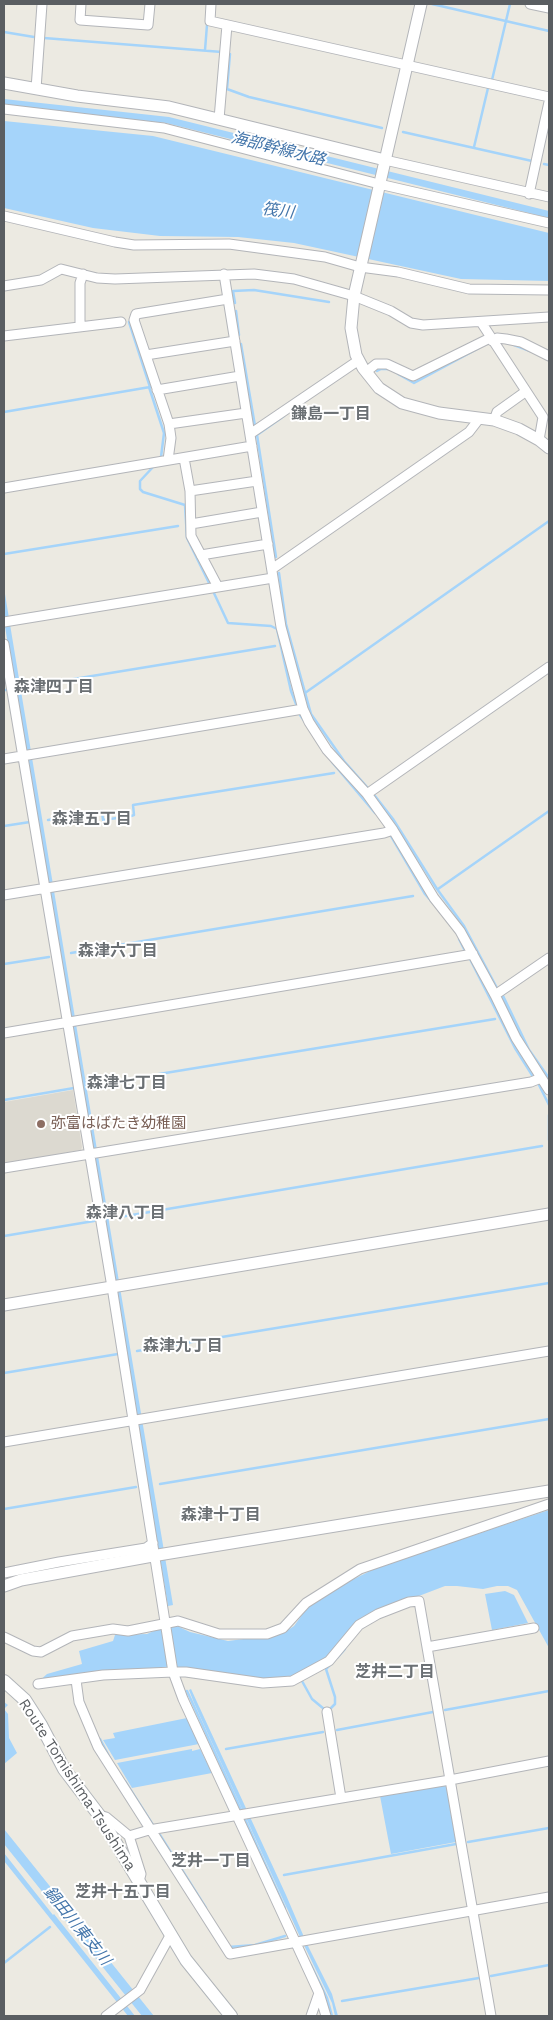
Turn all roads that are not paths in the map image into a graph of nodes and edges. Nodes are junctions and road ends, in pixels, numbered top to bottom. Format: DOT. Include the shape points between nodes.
graph roads {
  1 [pos="42,4"];
  2 [pos="81,4"];
  3 [pos="150,4"];
  4 [pos="211,4"];
  5 [pos="422,4"];
  6 [pos="530,4"];
  7 [pos="549,8"];
  8 [pos="227,25"];
  9 [pos="407,66"];
  10 [pos="4,83"];
  11 [pos="36,89"];
  12 [pos="549,97"];
  13 [pos="549,102"];
  14 [pos="4,109"];
  15 [pos="219,119"];
  16 [pos="384,164"];
  17 [pos="379,184"];
  18 [pos="529,194"];
  19 [pos="549,197"];
  20 [pos="4,216"];
  21 [pos="549,223"];
  22 [pos="361,264"];
  23 [pos="83,274"];
  24 [pos="224,274"];
  25 [pos="4,286"];
  26 [pos="549,290"];
  27 [pos="354,296"];
  28 [pos="228,299"];
  29 [pos="549,317"];
  30 [pos="121,322"];
  31 [pos="481,322"];
  32 [pos="80,327"];
  33 [pos="4,336"];
  34 [pos="491,339"];
  35 [pos="234,341"];
  36 [pos="146,355"];
  37 [pos="549,356"];
  38 [pos="359,360"];
  39 [pos="366,372"];
  40 [pos="240,376"];
  41 [pos="157,390"];
  42 [pos="525,392"];
  43 [pos="246,413"];
  44 [pos="480,419"];
  45 [pos="494,420"];
  46 [pos="169,424"];
  47 [pos="250,434"];
  48 [pos="539,440"];
  49 [pos="252,446"];
  50 [pos="549,448"];
  51 [pos="184,458"];
  52 [pos="168,460"];
  53 [pos="257,481"];
  54 [pos="4,488"];
  55 [pos="190,491"];
  56 [pos="262,512"];
  57 [pos="191,524"];
  58 [pos="268,544"];
  59 [pos="201,555"];
  60 [pos="272,574"];
  61 [pos="218,588"];
  62 [pos="7,622"];
  63 [pos="4,644"];
  64 [pos="549,667"];
  65 [pos="303,709"];
  66 [pos="26,755"];
  67 [pos="4,759"];
  68 [pos="366,794"];
  69 [pos="393,830"];
  70 [pos="44,888"];
  71 [pos="4,895"];
  72 [pos="473,954"];
  73 [pos="549,958"];
  74 [pos="496,995"];
  75 [pos="71,1022"];
  76 [pos="4,1033"];
  77 [pos="541,1078"];
  78 [pos="549,1090"];
  79 [pos="92,1153"];
  80 [pos="4,1168"];
  81 [pos="549,1214"];
  82 [pos="117,1286"];
  83 [pos="4,1304"];
  84 [pos="549,1351"];
  85 [pos="137,1419"];
  86 [pos="4,1442"];
  87 [pos="549,1491"];
  88 [pos="549,1504"];
  89 [pos="153,1543"];
  90 [pos="160,1555"];
  91 [pos="4,1573"];
  92 [pos="4,1586"];
  93 [pos="167,1622"];
  94 [pos="534,1628"];
  95 [pos="4,1637"];
  96 [pos="427,1647"];
  97 [pos="173,1672"];
  98 [pos="76,1680"];
  99 [pos="4,1681"];
  100 [pos="38,1684"];
  101 [pos="326,1712"];
  102 [pos="549,1761"];
  103 [pos="450,1780"];
  104 [pos="342,1798"];
  105 [pos="99,1815"];
  106 [pos="236,1816"];
  107 [pos="149,1830"];
  108 [pos="129,1836"];
  109 [pos="139,1881"];
  110 [pos="549,1897"];
  111 [pos="472,1911"];
  112 [pos="171,1934"];
  113 [pos="294,1943"];
  114 [pos="319,1993"];
  115 [pos="106,2016"];
  116 [pos="231,2016"];
  117 [pos="311,2016"];
  118 [pos="326,2016"];
  119 [pos="491,2016"];
  1 -- 11 [label="street"];
  2 -- 3 [label="street" via="80,20 148,25"];
  4 -- 8 [label="street" via="210,21"];
  5 -- 9 [label="street"];
  6 -- 7 [label="street"];
  8 -- 9 [label="street"];
  8 -- 15 [label="street"];
  9 -- 12 [label="street"];
  9 -- 16 [label="street"];
  10 -- 11 [label="street"];
  11 -- 15 [label="street" via="169,107"];
  13 -- 18 [label="street"];
  14 -- 17 [label="street" via="164,128"];
  15 -- 16 [label="street"];
  16 -- 17 [label="street"];
  16 -- 18 [label="street"];
  17 -- 21 [label="street"];
  17 -- 22 [label="street"];
  18 -- 19 [label="street"];
  20 -- 22 [label="street" via="134,245 229,244"];
  22 -- 26 [label="street" via="469,289"];
  22 -- 27 [label="street"];
  23 -- 24 [label="street" via="114,279"];
  23 -- 25 [label="street" via="61,269 41,280"];
  23 -- 32 [label="street"];
  24 -- 27 [label="street" via="254,274 294,280"];
  24 -- 28 [label="street"];
  27 -- 31 [label="street" via="411,323"];
  27 -- 38 [label="street" via="351,328"];
  28 -- 35 [label="street"];
  28 -- 36 [label="street" via="136,314 134,320"];
  29 -- 31 [label="street"];
  30 -- 32 [label="street"];
  31 -- 34 [label="street"];
  32 -- 33 [label="street"];
  34 -- 37 [label="street" via="521,342"];
  34 -- 39 [label="street" via="413,376 387,364 376,364"];
  34 -- 42 [label="street"];
  35 -- 36 [label="street"];
  35 -- 40 [label="street"];
  36 -- 41 [label="street"];
  38 -- 39 [label="street"];
  38 -- 47 [label="street"];
  39 -- 44 [label="street" via="379,388 402,402 439,414"];
  40 -- 41 [label="street"];
  40 -- 43 [label="street"];
  41 -- 46 [label="street"];
  42 -- 45 [label="street" via="497,412"];
  42 -- 48 [label="street" via="543,417"];
  43 -- 46 [label="street"];
  43 -- 47 [label="street"];
  44 -- 45 [label="street"];
  44 -- 60 [label="street" via="469,432"];
  45 -- 48 [label="street"];
  46 -- 52 [label="street"];
  47 -- 49 [label="street"];
  48 -- 50 [label="street"];
  49 -- 51 [label="street"];
  49 -- 53 [label="street"];
  51 -- 52 [label="street"];
  51 -- 55 [label="street"];
  52 -- 54 [label="street"];
  53 -- 55 [label="street"];
  53 -- 56 [label="street"];
  55 -- 57 [label="street"];
  56 -- 57 [label="street"];
  56 -- 58 [label="street"];
  57 -- 59 [label="street" via="191,536"];
  58 -- 59 [label="street"];
  58 -- 60 [label="street"];
  59 -- 61 [label="street"];
  60 -- 61 [label="street"];
  60 -- 65 [label="street"];
  61 -- 62 [label="street"];
  63 -- 66 [label="street"];
  64 -- 68 [label="street"];
  65 -- 66 [label="street"];
  65 -- 68 [label="street" via="327,750"];
  66 -- 67 [label="street"];
  66 -- 70 [label="street"];
  68 -- 69 [label="street"];
  69 -- 70 [label="street"];
  69 -- 72 [label="street"];
  70 -- 71 [label="street"];
  70 -- 75 [label="street"];
  72 -- 74 [label="street"];
  72 -- 75 [label="street"];
  73 -- 74 [label="street"];
  74 -- 77 [label="street" via="516,1038"];
  75 -- 76 [label="street"];
  75 -- 79 [label="street"];
  77 -- 78 [label="street"];
  77 -- 79 [label="street"];
  79 -- 80 [label="street"];
  79 -- 82 [label="street"];
  81 -- 82 [label="street"];
  82 -- 83 [label="street"];
  82 -- 85 [label="street"];
  84 -- 85 [label="street"];
  85 -- 86 [label="street"];
  85 -- 89 [label="street"];
  87 -- 90 [label="street"];
  88 -- 93 [label="street" via="360,1569 306,1603 283,1628 267,1634 219,1634 178,1621"];
  89 -- 90 [label="street"];
  89 -- 91 [label="street" via="146,1548"];
  90 -- 92 [label="street" via="21,1580"];
  90 -- 93 [label="street"];
  93 -- 95 [label="street" via="128,1632 113,1629 72,1636 41,1652 33,1652"];
  93 -- 97 [label="street"];
  94 -- 96 [label="street"];
  96 -- 97 [label="street" via="419,1601 378,1614 358,1625 329,1661 292,1681 263,1683"];
  96 -- 103 [label="street"];
  97 -- 98 [label="street" via="103,1675"];
  97 -- 106 [label="street"];
  98 -- 100 [label="street"];
  98 -- 107 [label="street" via="79,1702 98,1747"];
  99 -- 105 [label="main road, Route Tomishima-Tsushima" via="25,1700 71,1781"];
  101 -- 104 [label="street"];
  102 -- 103 [label="street"];
  103 -- 104 [label="street"];
  103 -- 111 [label="street"];
  104 -- 106 [label="street"];
  105 -- 108 [label="street"];
  105 -- 109 [label="main road, Route Tomishima-Tsushima"];
  106 -- 107 [label="street"];
  106 -- 113 [label="street"];
  107 -- 108 [label="street"];
  107 -- 113 [label="street" via="230,1954"];
  108 -- 109 [label="street" via="141,1874"];
  109 -- 112 [label="main road, Route Tomishima-Tsushima"];
  110 -- 111 [label="street"];
  111 -- 113 [label="street"];
  111 -- 119 [label="street"];
  112 -- 115 [label="street" via="140,1990"];
  112 -- 116 [label="main road, Route Tomishima-Tsushima" via="186,1960"];
  113 -- 114 [label="street"];
  114 -- 117 [label="street"];
  114 -- 118 [label="street"];
}
